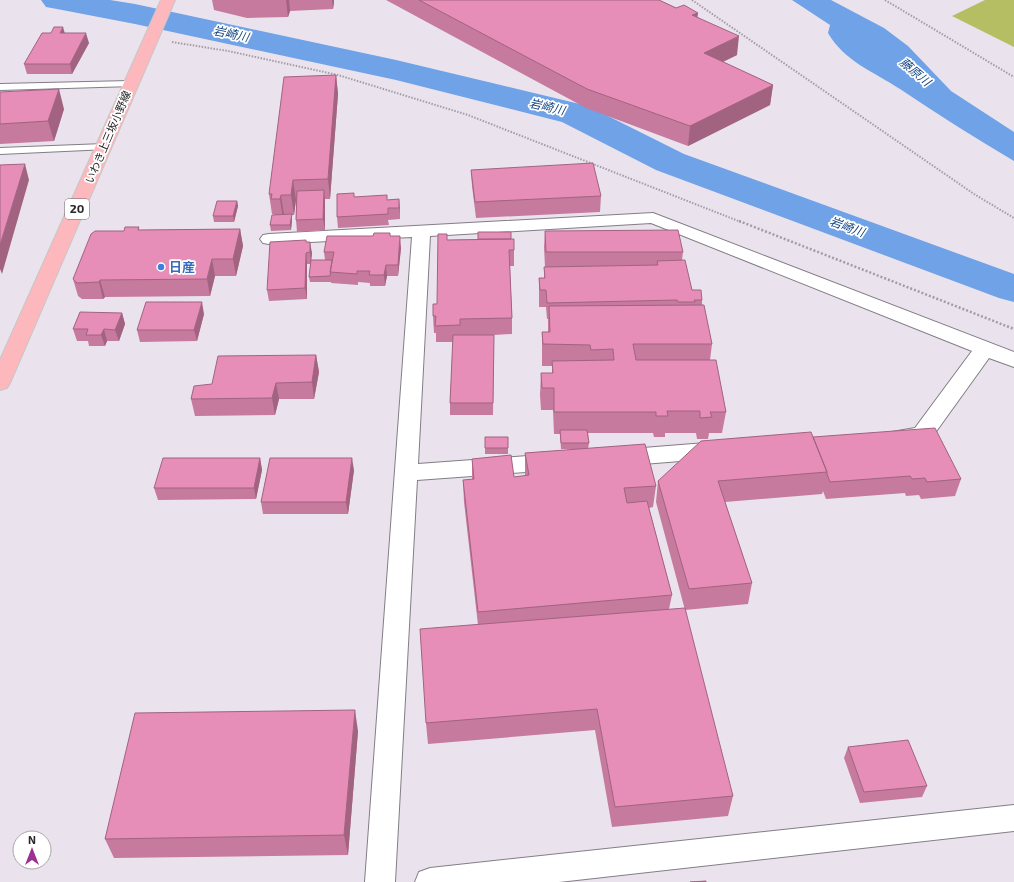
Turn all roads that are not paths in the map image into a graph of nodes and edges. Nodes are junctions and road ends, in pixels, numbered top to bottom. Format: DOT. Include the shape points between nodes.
graph roads {
  1 [pos="166,4"];
  2 [pos="130,84"];
  3 [pos="0,87"];
  4 [pos="104,147"];
  5 [pos="0,150"];
  6 [pos="421,231"];
  7 [pos="269,239"];
  8 [pos="985,348"];
  9 [pos="1014,360"];
  10 [pos="0,383"];
  11 [pos="882,438"];
  12 [pos="739,449"];
  13 [pos="596,459"];
  14 [pos="572,461"];
  15 [pos="406,473"];
  16 [pos="1014,818"];
  17 [pos="380,882"];
  18 [pos="430,882"];
  1 -- 2 [label="main road, いわき上三坂小野線 / 20"];
  2 -- 3 [label="lane"];
  2 -- 4 [label="main road, いわき上三坂小野線 / 20"];
  4 -- 5 [label="lane"];
  4 -- 10 [label="main road, いわき上三坂小野線 / 20"];
  6 -- 7 [label="street"];
  6 -- 8 [label="street" via="653,218"];
  6 -- 15 [label="street"];
  8 -- 9 [label="street"];
  8 -- 11 [label="street" via="922,436"];
  12 -- 13 [label="street"];
  14 -- 15 [label="street"];
  15 -- 17 [label="street"];
  16 -- 18 [label="street"];
}
